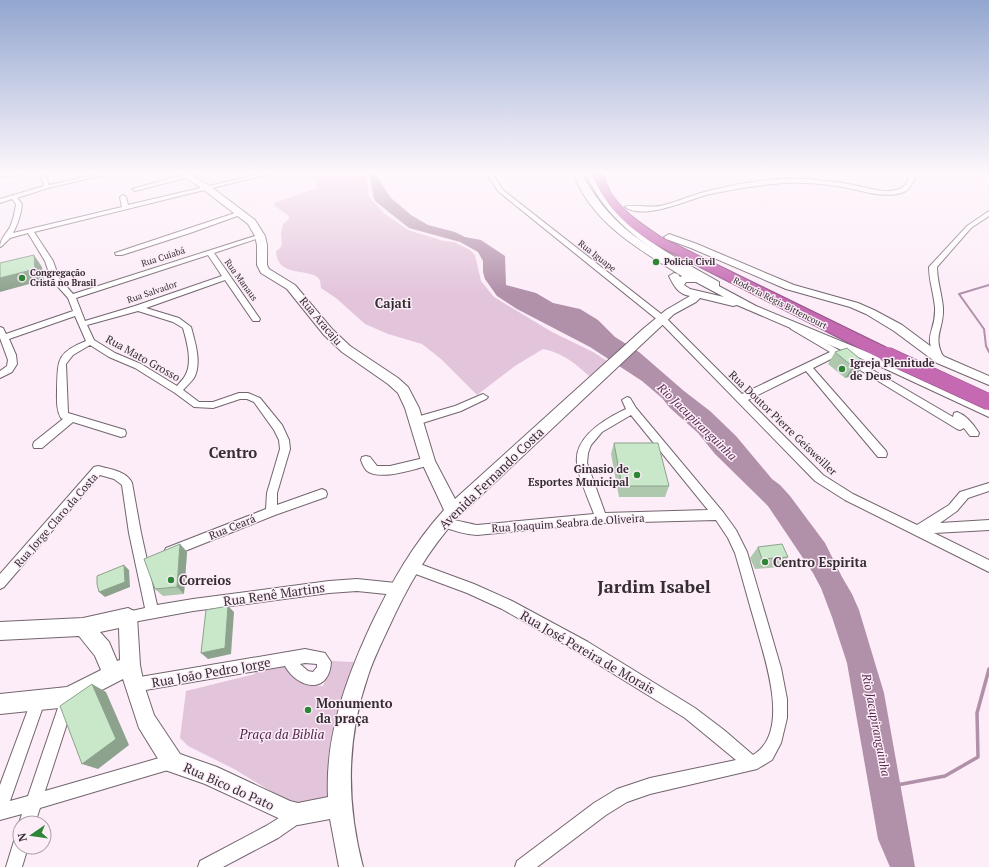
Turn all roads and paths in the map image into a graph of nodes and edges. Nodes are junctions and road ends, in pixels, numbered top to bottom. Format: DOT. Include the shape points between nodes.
graph roads {
  1 [pos="17,212"];
  2 [pos="107,212"];
  3 [pos="531,212"];
  4 [pos="604,212"];
  5 [pos="613,212"];
  6 [pos="623,212"];
  7 [pos="635,212"];
  8 [pos="241,213"];
  9 [pos="989,213"];
  10 [pos="30,231"];
  11 [pos="260,236"];
  12 [pos="669,236"];
  13 [pos="5,239"];
  14 [pos="0,246"];
  15 [pos="119,253"];
  16 [pos="210,253"];
  17 [pos="651,253"];
  18 [pos="226,276"];
  19 [pos="693,278"];
  20 [pos="711,283"];
  21 [pos="679,285"];
  22 [pos="698,294"];
  23 [pos="72,297"];
  24 [pos="138,308"];
  25 [pos="752,308"];
  26 [pos="77,312"];
  27 [pos="666,315"];
  28 [pos="256,319"];
  29 [pos="782,320"];
  30 [pos="83,324"];
  31 [pos="2,334"];
  32 [pos="91,342"];
  33 [pos="891,352"];
  34 [pos="836,353"];
  35 [pos="941,360"];
  36 [pos="807,367"];
  37 [pos="0,375"];
  38 [pos="977,376"];
  39 [pos="989,381"];
  40 [pos="925,382"];
  41 [pos="178,391"];
  42 [pos="989,391"];
  43 [pos="483,397"];
  44 [pos="741,399"];
  45 [pos="960,399"];
  46 [pos="627,400"];
  47 [pos="989,402"];
  48 [pos="926,405"];
  49 [pos="632,410"];
  50 [pos="989,412"];
  51 [pos="71,418"];
  52 [pos="416,421"];
  53 [pos="960,426"];
  54 [pos="121,433"];
  55 [pos="974,433"];
  56 [pos="38,445"];
  57 [pos="882,454"];
  58 [pos="366,460"];
  59 [pos="428,461"];
  60 [pos="989,487"];
  61 [pos="322,494"];
  62 [pos="271,512"];
  63 [pos="719,515"];
  64 [pos="447,516"];
  65 [pos="601,518"];
  66 [pos="989,525"];
  67 [pos="918,529"];
  68 [pos="149,560"];
  69 [pos="409,566"];
  70 [pos="989,566"];
  71 [pos="0,583"];
  72 [pos="396,589"];
  73 [pos="152,612"];
  74 [pos="128,617"];
  75 [pos="83,627"];
  76 [pos="0,631"];
  77 [pos="289,659"];
  78 [pos="126,675"];
  79 [pos="69,697"];
  80 [pos="38,701"];
  81 [pos="0,704"];
  82 [pos="174,762"];
  83 [pos="752,764"];
  84 [pos="33,804"];
  85 [pos="340,806"];
  86 [pos="0,807"];
  87 [pos="0,812"];
  88 [pos="298,814"];
  89 [pos="30,815"];
  90 [pos="18,855"];
  91 [pos="14,867"];
  92 [pos="206,867"];
  93 [pos="351,867"];
  94 [pos="523,867"];
  1 -- 13 [label="street"];
  2 -- 10 [label="street"];
  3 -- 27 [label="street, Rua Iguape"];
  4 -- 17 [label="street" via="635,242"];
  5 -- 20 [label="street" via="635,233"];
  6 -- 33 [label="highway, Rodovia Régis Bittencourt" via="645,233 688,257 742,282 828,328"];
  7 -- 12 [label="highway, Rodovia Régis Bittencourt"];
  8 -- 11 [label="street, Rua Aracaju" via="252,222"];
  8 -- 15 [label="street"];
  9 -- 35 [label="street" via="969,227 933,267 932,275 940,317 933,341"];
  10 -- 13 [label="street"];
  10 -- 23 [label="street" via="55,279"];
  11 -- 16 [label="street, Rua Cuiabá"];
  11 -- 52 [label="street, Rua Aracaju" via="262,265 265,271 291,287 328,332 346,349 399,386 409,401"];
  12 -- 33 [label="highway, Rodovia Régis Bittencourt"];
  12 -- 35 [label="street" via="790,287 870,312 898,328"];
  13 -- 14 [label="street"];
  16 -- 18 [label="street, Rua Manaus"];
  16 -- 23 [label="street, Rua Cuiabá"];
  17 -- 19 [label="street"];
  17 -- 21 [label="street"];
  18 -- 24 [label="street, Rua Salvador"];
  18 -- 28 [label="street, Rua Manaus"];
  19 -- 20 [label="street"];
  19 -- 21 [label="street" via="683,279"];
  20 -- 22 [label="street" via="707,290"];
  20 -- 25 [label="street"];
  21 -- 22 [label="street" via="686,292"];
  21 -- 27 [label="street, Avenida Fernando Costa"];
  22 -- 25 [label="street"];
  22 -- 27 [label="street, Avenida Fernando Costa" via="688,303"];
  23 -- 26 [label="street, Rua Mato Grosso"];
  24 -- 30 [label="street, Rua Salvador"];
  24 -- 41 [label="street" via="176,320 187,327 192,351 192,368 189,377"];
  25 -- 29 [label="street"];
  26 -- 30 [label="street, Rua Mato Grosso"];
  26 -- 31 [label="street"];
  27 -- 44 [label="street, Rua Doutor Pierre Geisweiller"];
  27 -- 64 [label="street, Avenida Fernando Costa"];
  29 -- 34 [label="street"];
  29 -- 40 [label="street"];
  30 -- 32 [label="street, Rua Mato Grosso"];
  31 -- 37 [label="street" via="13,364"];
  32 -- 41 [label="street, Rua Mato Grosso" via="112,355 138,366"];
  32 -- 51 [label="street" via="70,352 62,364 62,409 64,416"];
  33 -- 42 [label="highway, Rodovia Régis Bittencourt"];
  33 -- 47 [label="highway, Rodovia Régis Bittencourt, bridge"];
  34 -- 36 [label="street"];
  34 -- 48 [label="street"];
  35 -- 38 [label="street"];
  35 -- 40 [label="street"];
  36 -- 44 [label="street"];
  36 -- 57 [label="street"];
  38 -- 39 [label="street"];
  38 -- 45 [label="street"];
  40 -- 45 [label="street"];
  41 -- 62 [label="street, Rua Mato Grosso" via="197,405 205,406 239,396 257,400 284,440 285,449 272,494"];
  43 -- 52 [label="street" via="458,409"];
  44 -- 67 [label="street, Rua Doutor Pierre Geisweiller" via="819,478 849,497"];
  45 -- 50 [label="street"];
  46 -- 49 [label="street"];
  48 -- 53 [label="street"];
  48 -- 55 [label="street" via="956,416"];
  49 -- 63 [label="street"];
  49 -- 65 [label="street" via="607,422 595,433 582,453 582,463"];
  51 -- 54 [label="street"];
  51 -- 56 [label="street"];
  52 -- 59 [label="street, Rua Aracaju"];
  58 -- 59 [label="street" via="372,469 377,470"];
  59 -- 64 [label="street, Rua Aracaju"];
  60 -- 67 [label="street" via="964,495 953,508"];
  61 -- 62 [label="street, Rua Ceará"];
  62 -- 68 [label="street, Rua Ceará"];
  63 -- 65 [label="street, Rua Joaquim Seabra de Oliveira"];
  63 -- 83 [label="street" via="741,552 780,698 776,738 767,755"];
  64 -- 65 [label="street, Rua Joaquim Seabra de Oliveira" via="465,529 477,530"];
  64 -- 69 [label="street, Avenida Fernando Costa"];
  66 -- 67 [label="street"];
  67 -- 70 [label="street, Rua Doutor Pierre Geisweiller"];
  68 -- 71 [label="street, Rua Jorge Claro da Costa" via="135,533 127,483 113,474 98,470"];
  68 -- 73 [label="street, Rua Jorge Claro da Costa"];
  69 -- 72 [label="street, Avenida Fernando Costa"];
  69 -- 83 [label="street, Rua José Pereira de Morais" via="470,588 507,605 583,647 690,713"];
  72 -- 73 [label="street, Rua Renê Martins" via="357,585 329,587"];
  72 -- 85 [label="street, Avenida Fernando Costa" via="358,674 351,698 339,775"];
  73 -- 74 [label="street, Rua Renê Martins"];
  74 -- 75 [label="street"];
  74 -- 78 [label="street, Rua Bico do Pato"];
  75 -- 76 [label="street"];
  75 -- 78 [label="street, Rua Bico do Pato"];
  77 -- 78 [label="street, Rua João Pedro Jorge"];
  78 -- 79 [label="street"];
  78 -- 82 [label="street, Rua Bico do Pato" via="146,722"];
  79 -- 80 [label="street"];
  79 -- 84 [label="street"];
  80 -- 81 [label="street"];
  80 -- 86 [label="street"];
  82 -- 84 [label="street"];
  82 -- 88 [label="street, Rua Bico do Pato"];
  83 -- 94 [label="street" via="650,786 623,795 600,809"];
  84 -- 87 [label="street"];
  84 -- 89 [label="street"];
  85 -- 88 [label="street, Rua Bico do Pato"];
  85 -- 93 [label="street, Avenida Fernando Costa"];
  88 -- 92 [label="street" via="272,832"];
  90 -- 91 [label="street"];
}
